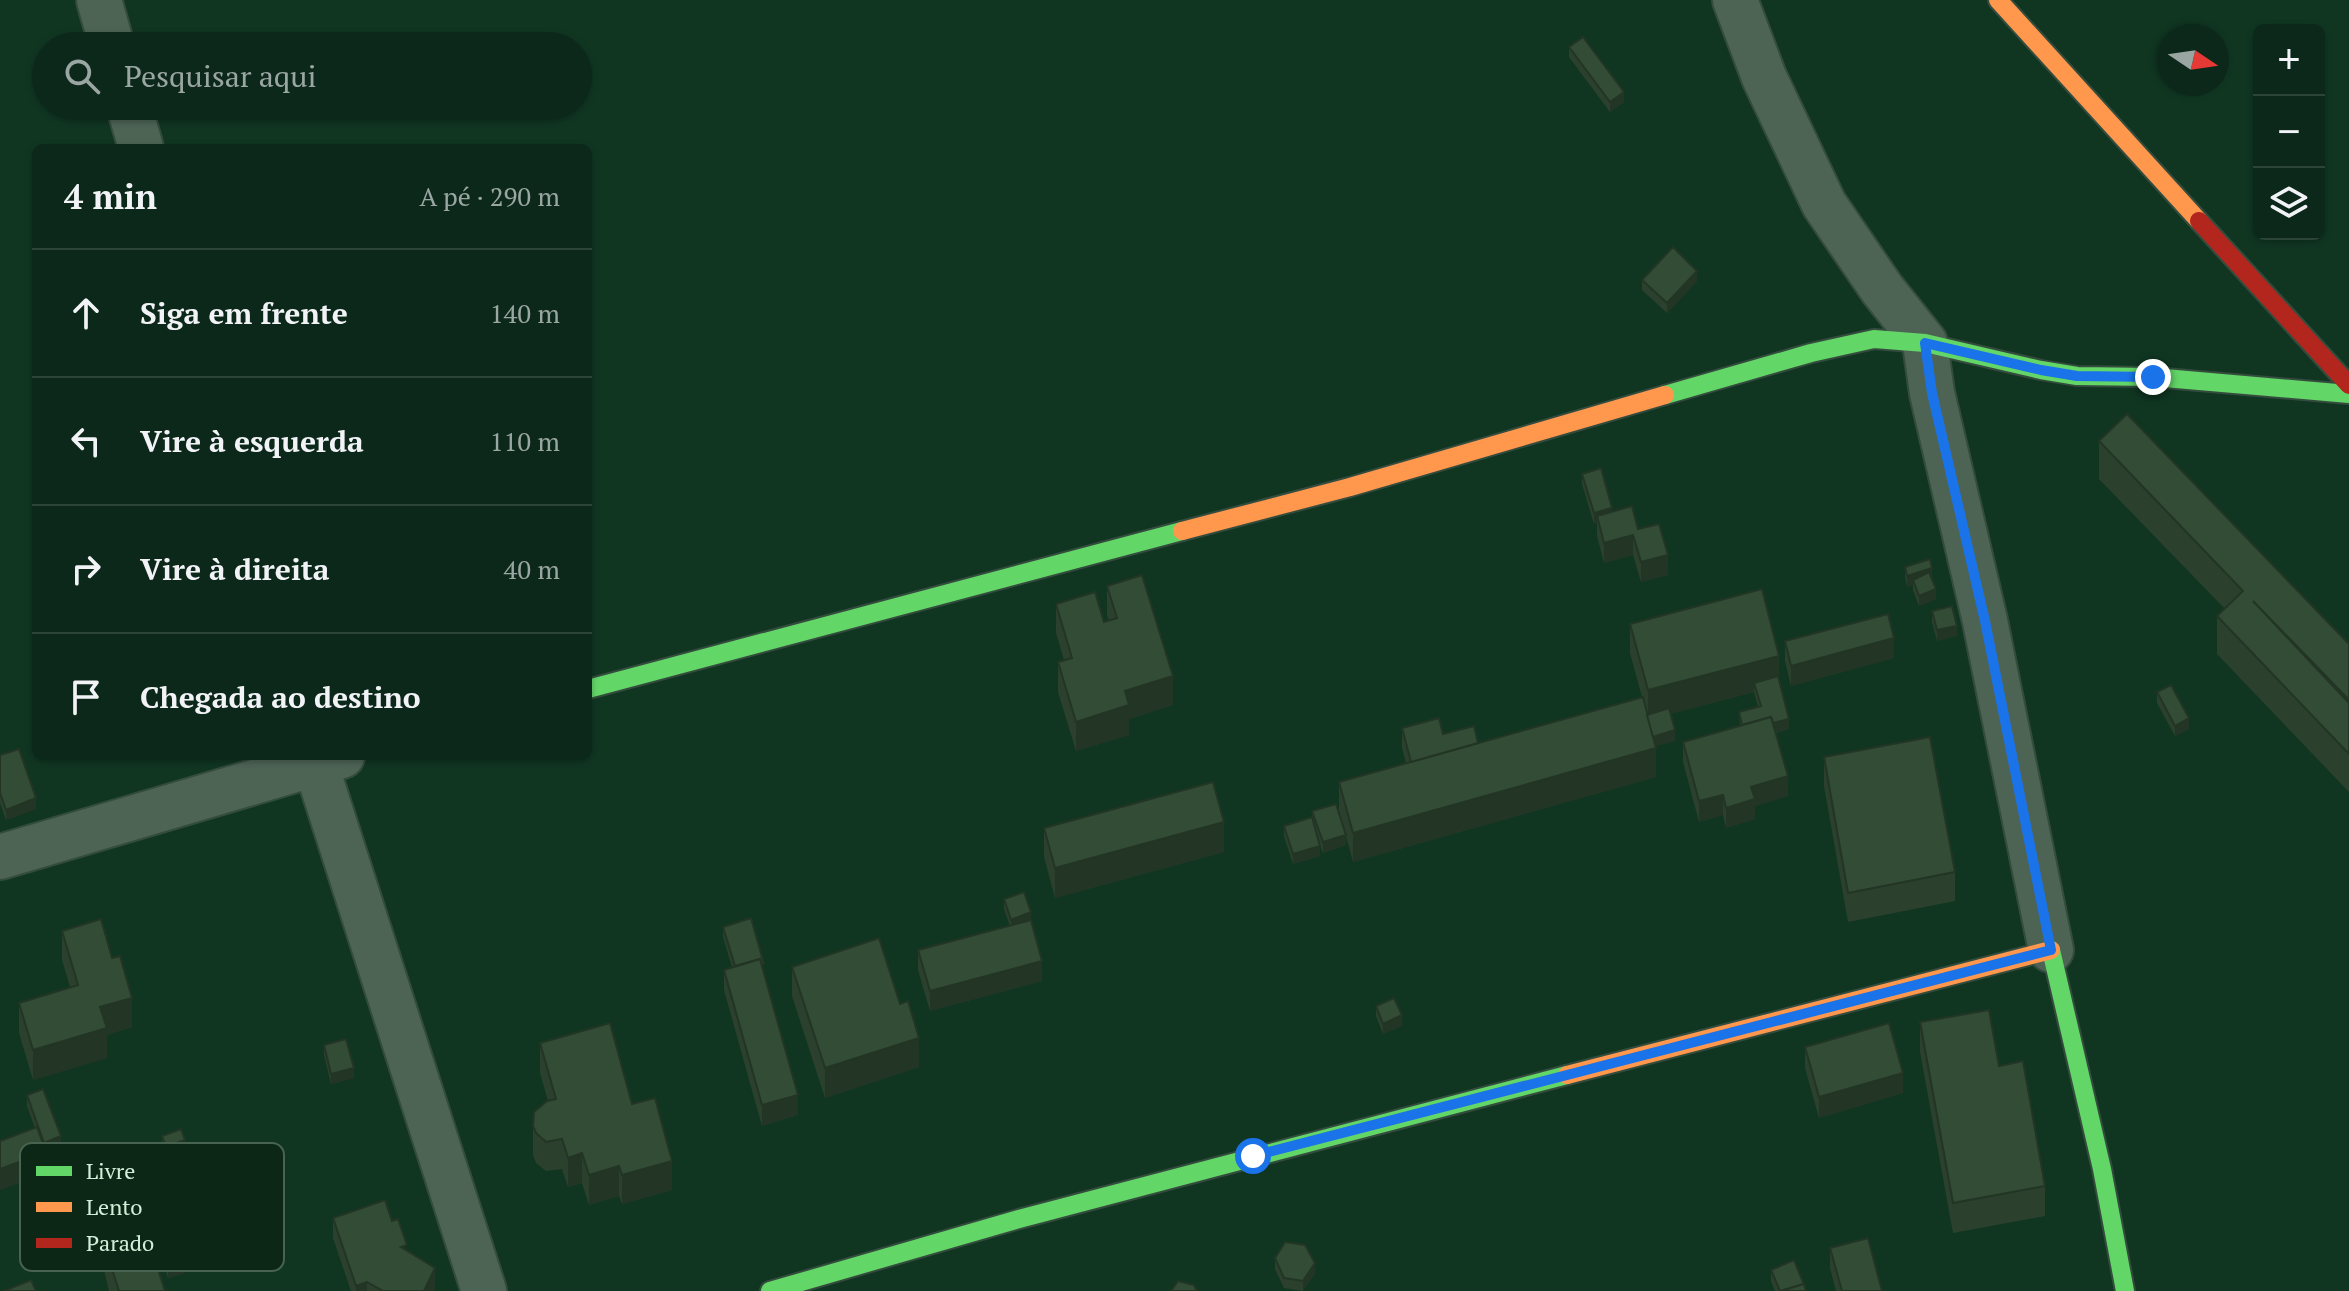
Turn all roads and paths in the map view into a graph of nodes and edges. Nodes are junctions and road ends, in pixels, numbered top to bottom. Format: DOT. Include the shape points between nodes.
graph roads {
  1 [pos="99,0"];
  2 [pos="1735,0"];
  3 [pos="1998,0"];
  4 [pos="108,32"];
  5 [pos="133,120"];
  6 [pos="140,144"];
  7 [pos="1925,343"];
  8 [pos="2349,385"];
  9 [pos="2349,394"];
  10 [pos="592,688"];
  11 [pos="317,760"];
  12 [pos="325,760"];
  13 [pos="0,857"];
  14 [pos="2051,950"];
  15 [pos="484,1291"];
  16 [pos="770,1291"];
  17 [pos="2125,1291"];
  1 -- 4 [label="street"];
  2 -- 7 [label="street" via="1764,77 1824,204"];
  3 -- 8 [label="street"];
  5 -- 6 [label="street"];
  7 -- 9 [label="street" via="2077,376 2153,377"];
  7 -- 10 [label="street" via="1874,339 1811,353 1350,487"];
  7 -- 14 [label="street"];
  11 -- 13 [label="street"];
  12 -- 15 [label="street"];
  14 -- 16 [label="street" via="1239,1160"];
  14 -- 17 [label="street"];
}
